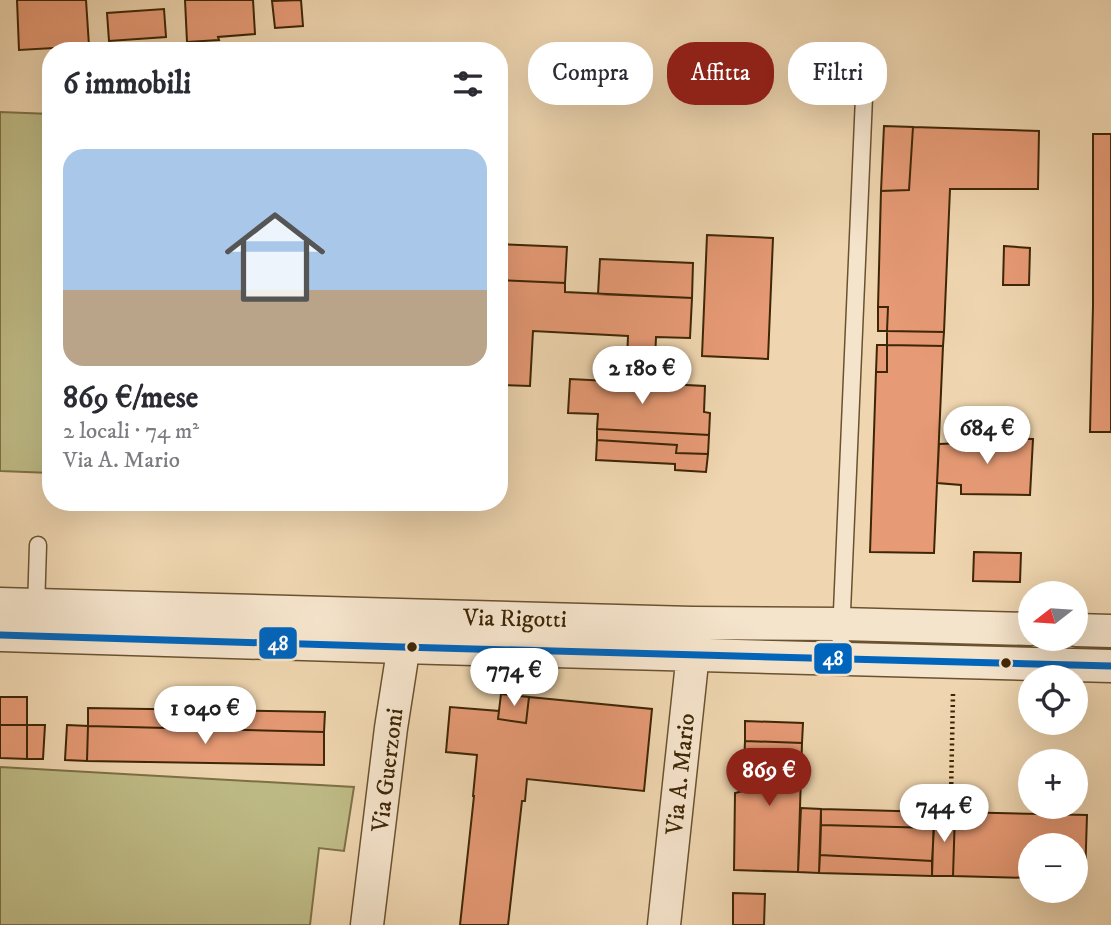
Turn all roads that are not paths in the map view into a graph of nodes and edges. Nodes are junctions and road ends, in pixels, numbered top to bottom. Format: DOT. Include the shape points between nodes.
graph roads {
  1 [pos="864,105"];
  2 [pos="38,545"];
  3 [pos="0,604"];
  4 [pos="403,616"];
  5 [pos="36,620"];
  6 [pos="692,623"];
  7 [pos="841,624"];
  8 [pos="1018,629"];
  9 [pos="1088,630"];
  10 [pos="1111,631"];
  11 [pos="0,635"];
  12 [pos="402,647"];
  13 [pos="691,654"];
  14 [pos="840,658"];
  15 [pos="1111,666"];
  16 [pos="367,925"];
  17 [pos="664,925"];
  1 -- 7 [label="lane"];
  2 -- 5 [label="lane"];
  3 -- 5 [label="street, Via Rigotti"];
  4 -- 5 [label="street, Via Rigotti"];
  4 -- 6 [label="street, Via Rigotti"];
  4 -- 12 [label="street, Via Guerzoni"];
  5 -- 11 [label="street, Via Rigotti"];
  5 -- 12 [label="street, Via Rigotti"];
  6 -- 7 [label="street, Via Rigotti"];
  6 -- 13 [label="street, Via A. Mario"];
  7 -- 8 [label="street, Via Rigotti"];
  7 -- 14 [label="lane"];
  9 -- 10 [label="street"];
  12 -- 13 [label="street, Via Rigotti"];
  12 -- 16 [label="street, Via Guerzoni"];
  13 -- 14 [label="street, Via Rigotti"];
  13 -- 17 [label="street, Via A. Mario"];
  14 -- 15 [label="street, Via Rigotti"];
}
